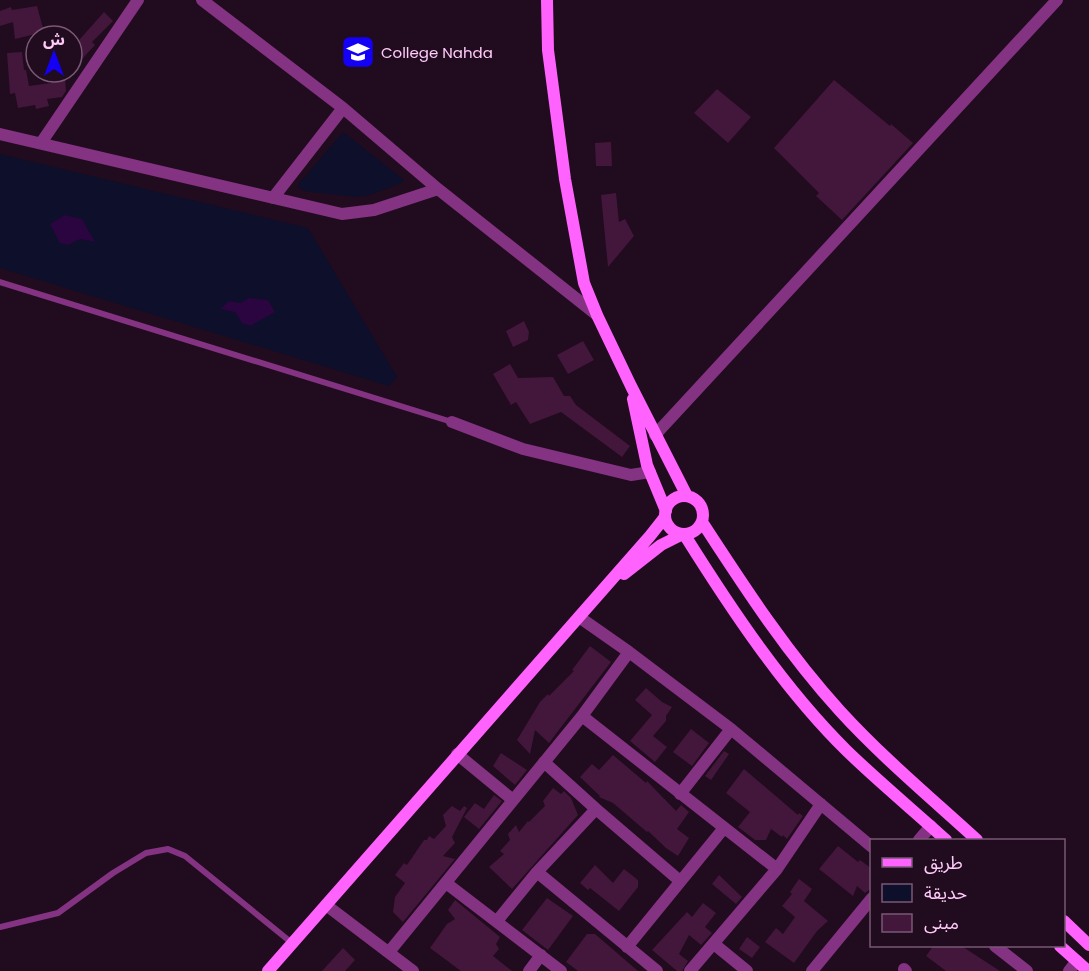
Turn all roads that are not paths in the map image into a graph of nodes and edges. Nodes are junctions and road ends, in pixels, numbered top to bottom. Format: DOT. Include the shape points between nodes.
graph roads {
  1 [pos="138,0"];
  2 [pos="202,0"];
  3 [pos="547,0"];
  4 [pos="1057,0"];
  5 [pos="344,108"];
  6 [pos="0,134"];
  7 [pos="41,143"];
  8 [pos="438,189"];
  9 [pos="273,198"];
  10 [pos="0,282"];
  11 [pos="597,315"];
  12 [pos="631,386"];
  13 [pos="452,422"];
  14 [pos="655,435"];
  15 [pos="650,472"];
  16 [pos="687,496"];
  17 [pos="665,514"];
  18 [pos="702,522"];
  19 [pos="684,534"];
  20 [pos="597,596"];
  21 [pos="579,617"];
  22 [pos="629,652"];
  23 [pos="582,716"];
  24 [pos="730,729"];
  25 [pos="457,754"];
  26 [pos="544,762"];
  27 [pos="680,794"];
  28 [pos="513,800"];
  29 [pos="821,804"];
  30 [pos="596,809"];
  31 [pos="931,826"];
  32 [pos="724,828"];
  33 [pos="920,839"];
  34 [pos="945,839"];
  35 [pos="976,839"];
  36 [pos="870,845"];
  37 [pos="777,869"];
  38 [pos="537,872"];
  39 [pos="680,881"];
  40 [pos="446,883"];
  41 [pos="870,900"];
  42 [pos="326,905"];
  43 [pos="497,921"];
  44 [pos="1065,922"];
  45 [pos="0,927"];
  46 [pos="292,943"];
  47 [pos="714,944"];
  48 [pos="1089,945"];
  49 [pos="627,947"];
  50 [pos="997,947"];
  51 [pos="1061,947"];
  52 [pos="389,952"];
  53 [pos="542,955"];
  54 [pos="1073,966"];
  55 [pos="268,971"];
  56 [pos="412,971"];
  57 [pos="529,971"];
  58 [pos="561,971"];
  59 [pos="657,971"];
  60 [pos="690,971"];
  61 [pos="747,971"];
  62 [pos="812,971"];
  63 [pos="1027,971"];
  64 [pos="1088,971"];
  1 -- 7 [label="street"];
  2 -- 5 [label="street"];
  3 -- 11 [label="main road" via="548,50 565,179 584,283"];
  4 -- 14 [label="street"];
  5 -- 8 [label="street"];
  5 -- 9 [label="street"];
  6 -- 7 [label="street"];
  7 -- 9 [label="street"];
  8 -- 9 [label="street" via="374,210 342,214"];
  8 -- 11 [label="street"];
  10 -- 13 [label="lane"];
  11 -- 12 [label="main road"];
  12 -- 14 [label="main road"];
  12 -- 15 [label="main road"];
  13 -- 15 [label="street" via="523,449 631,475"];
  14 -- 16 [label="main road"];
  15 -- 17 [label="main road"];
  16 -- 17 [label="main road" via="676,498"];
  16 -- 18 [label="main road" via="701,506"];
  17 -- 19 [label="main road" via="669,527"];
  17 -- 20 [label="main road"];
  18 -- 19 [label="main road" via="695,531"];
  18 -- 35 [label="main road" via="769,623 819,687 862,734"];
  19 -- 20 [label="main road" via="661,545"];
  19 -- 31 [label="main road" via="743,623 804,702 847,750"];
  20 -- 21 [label="main road"];
  21 -- 22 [label="street"];
  21 -- 25 [label="main road"];
  22 -- 23 [label="street"];
  22 -- 24 [label="street"];
  23 -- 26 [label="street"];
  23 -- 27 [label="street"];
  24 -- 27 [label="street"];
  24 -- 29 [label="street"];
  25 -- 28 [label="street"];
  25 -- 42 [label="main road"];
  26 -- 28 [label="street"];
  26 -- 30 [label="street"];
  27 -- 32 [label="street"];
  28 -- 40 [label="street"];
  29 -- 36 [label="street"];
  29 -- 37 [label="street"];
  30 -- 38 [label="street"];
  30 -- 39 [label="street"];
  31 -- 33 [label="street"];
  31 -- 34 [label="main road"];
  32 -- 37 [label="street"];
  32 -- 39 [label="street"];
  37 -- 47 [label="street"];
  38 -- 43 [label="street"];
  38 -- 49 [label="street"];
  39 -- 49 [label="street"];
  40 -- 43 [label="street"];
  40 -- 52 [label="street"];
  41 -- 62 [label="street"];
  42 -- 46 [label="main road"];
  42 -- 52 [label="street"];
  43 -- 53 [label="street"];
  44 -- 48 [label="main road"];
  45 -- 46 [label="lane" via="58,913 146,853 168,849 185,856"];
  46 -- 55 [label="main road"];
  47 -- 60 [label="street"];
  47 -- 61 [label="street"];
  49 -- 59 [label="street"];
  50 -- 63 [label="street"];
  51 -- 54 [label="main road"];
  52 -- 56 [label="street"];
  53 -- 57 [label="street"];
  53 -- 58 [label="street"];
  54 -- 64 [label="main road"];
}
